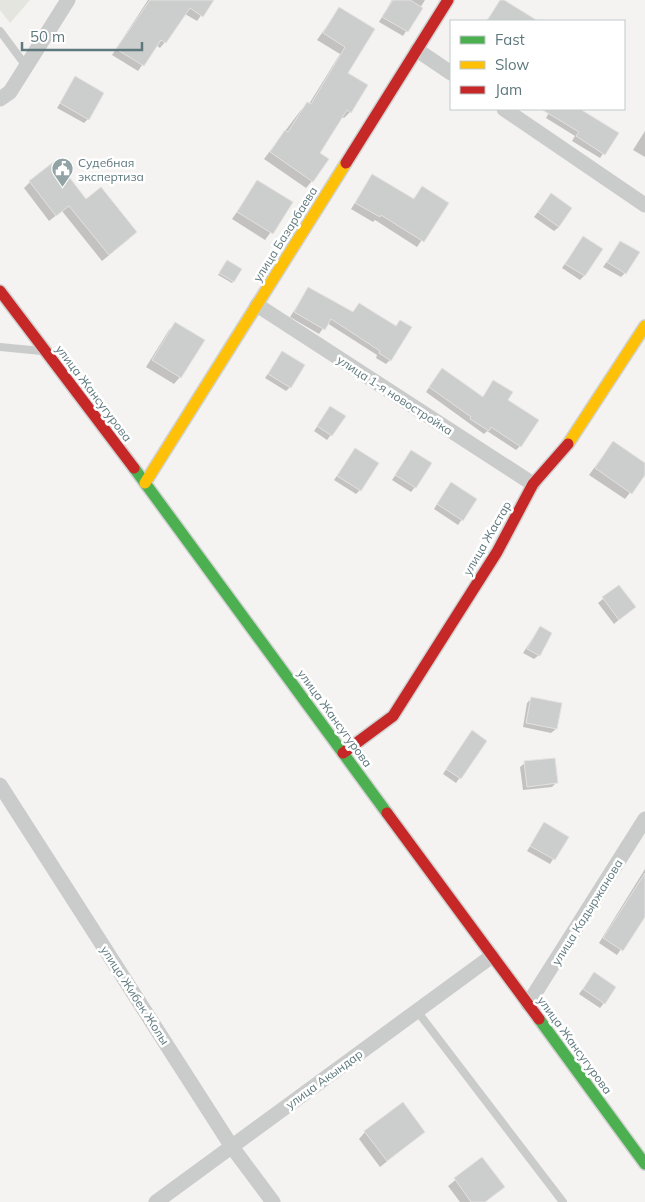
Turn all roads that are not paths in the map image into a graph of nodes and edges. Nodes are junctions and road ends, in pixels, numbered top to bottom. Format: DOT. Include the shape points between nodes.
graph roads {
  1 [pos="68,0"];
  2 [pos="448,0"];
  3 [pos="0,31"];
  4 [pos="417,50"];
  5 [pos="26,66"];
  6 [pos="450,72"];
  7 [pos="0,99"];
  8 [pos="505,110"];
  9 [pos="645,205"];
  10 [pos="0,291"];
  11 [pos="257,305"];
  12 [pos="645,326"];
  13 [pos="0,347"];
  14 [pos="44,351"];
  15 [pos="145,483"];
  16 [pos="532,484"];
  17 [pos="344,753"];
  18 [pos="0,785"];
  19 [pos="645,819"];
  20 [pos="492,956"];
  21 [pos="528,1004"];
  22 [pos="417,1011"];
  23 [pos="232,1146"];
  24 [pos="645,1164"];
  25 [pos="156,1202"];
  26 [pos="273,1202"];
  27 [pos="563,1202"];
  1 -- 5 [label="street"];
  2 -- 4 [label="street, улица Базарбаева"];
  3 -- 5 [label="lane"];
  4 -- 6 [label="street"];
  4 -- 11 [label="street, улица Базарбаева"];
  5 -- 7 [label="street" via="10,92"];
  8 -- 9 [label="street"];
  10 -- 14 [label="street, улица Жансугурова"];
  11 -- 15 [label="street, улица Базарбаева"];
  11 -- 16 [label="street, улица 1-я новостройка"];
  12 -- 16 [label="street, улица Жастар" via="570,441"];
  13 -- 14 [label="lane"];
  14 -- 15 [label="street, улица Жансугурова"];
  15 -- 17 [label="street, улица Жансугурова"];
  16 -- 17 [label="street, улица Жастар" via="496,552 393,716"];
  17 -- 20 [label="street, улица Жансугурова"];
  18 -- 23 [label="street, улица Жибек Жолы"];
  19 -- 21 [label="street, улица Кадыржанова"];
  20 -- 21 [label="street, улица Жансугурова"];
  20 -- 22 [label="street, улица Акындар"];
  21 -- 24 [label="street, улица Жансугурова"];
  22 -- 23 [label="street, улица Акындар"];
  22 -- 27 [label="lane"];
  23 -- 25 [label="street, улица Акындар"];
  23 -- 26 [label="street, улица Жибек Жолы"];
}
